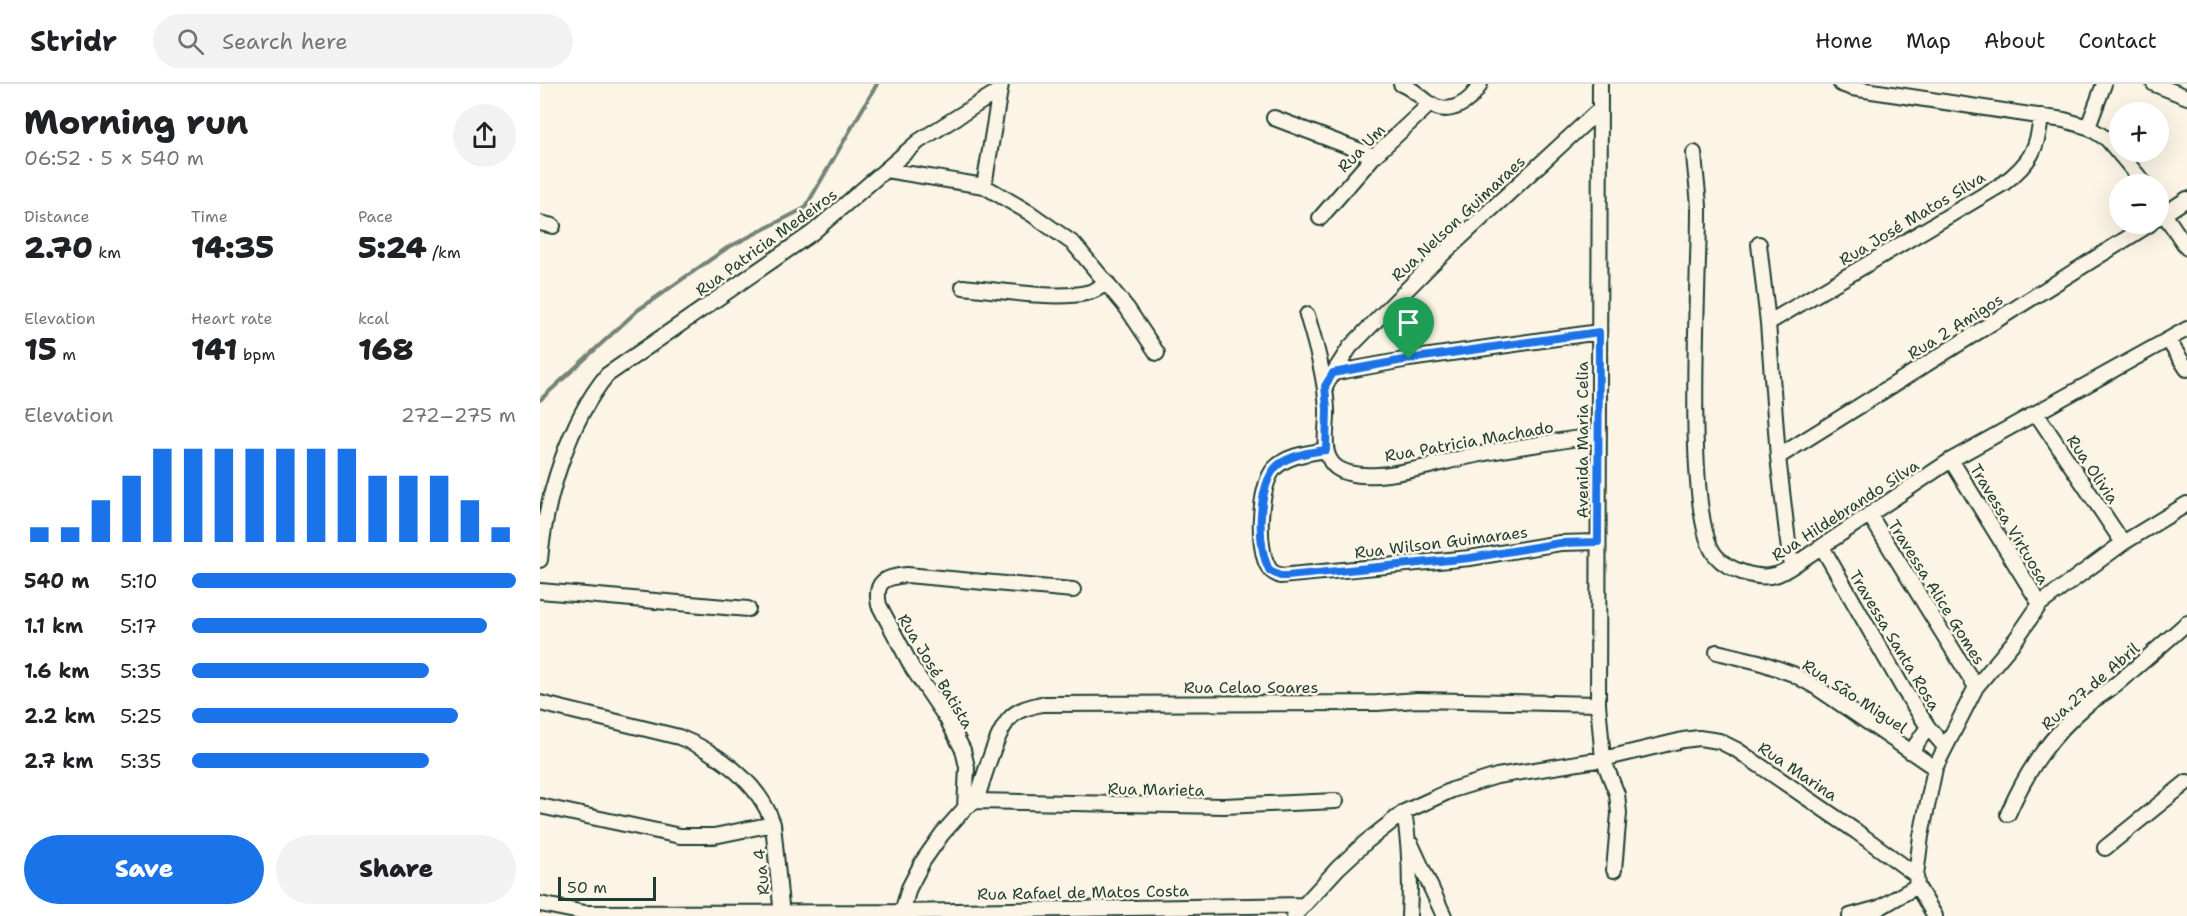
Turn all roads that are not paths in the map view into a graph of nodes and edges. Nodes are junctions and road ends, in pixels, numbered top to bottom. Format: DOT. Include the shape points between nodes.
graph roads {
  1 [pos="1401,84"];
  2 [pos="1480,84"];
  3 [pos="1600,84"];
  4 [pos="1841,84"];
  5 [pos="2104,84"];
  6 [pos="2154,84"];
  7 [pos="1000,87"];
  8 [pos="2187,97"];
  9 [pos="1430,104"];
  10 [pos="1600,109"];
  11 [pos="2041,116"];
  12 [pos="1274,118"];
  13 [pos="2088,127"];
  14 [pos="1694,153"];
  15 [pos="1374,156"];
  16 [pos="886,170"];
  17 [pos="2137,174"];
  18 [pos="984,186"];
  19 [pos="2187,199"];
  20 [pos="2169,208"];
  21 [pos="1320,218"];
  22 [pos="2169,223"];
  23 [pos="2134,234"];
  24 [pos="1759,244"];
  25 [pos="2187,248"];
  26 [pos="1107,283"];
  27 [pos="963,287"];
  28 [pos="1307,315"];
  29 [pos="1768,323"];
  30 [pos="2187,329"];
  31 [pos="1599,332"];
  32 [pos="2168,340"];
  33 [pos="1157,352"];
  34 [pos="2187,369"];
  35 [pos="1333,373"];
  36 [pos="1325,386"];
  37 [pos="2036,413"];
  38 [pos="1598,435"];
  39 [pos="1326,450"];
  40 [pos="1778,456"];
  41 [pos="1952,460"];
  42 [pos="2187,504"];
  43 [pos="1869,514"];
  44 [pos="1598,542"];
  45 [pos="2123,543"];
  46 [pos="1822,548"];
  47 [pos="540,560"];
  48 [pos="1791,567"];
  49 [pos="540,583"];
  50 [pos="1073,590"];
  51 [pos="540,592"];
  52 [pos="2040,604"];
  53 [pos="748,609"];
  54 [pos="2187,623"];
  55 [pos="1718,652"];
  56 [pos="1976,687"];
  57 [pos="540,702"];
  58 [pos="1598,704"];
  59 [pos="1928,727"];
  60 [pos="1945,747"];
  61 [pos="1911,752"];
  62 [pos="1603,759"];
  63 [pos="1935,768"];
  64 [pos="2187,782"];
  65 [pos="1336,801"];
  66 [pos="970,805"];
  67 [pos="540,806"];
  68 [pos="1404,813"];
  69 [pos="2008,814"];
  70 [pos="774,824"];
  71 [pos="1409,839"];
  72 [pos="2105,848"];
  73 [pos="1614,870"];
  74 [pos="1917,881"];
  75 [pos="540,904"];
  76 [pos="1302,904"];
  77 [pos="782,914"];
  78 [pos="902,914"];
  79 [pos="585,915"];
  80 [pos="1294,916"];
  81 [pos="1408,916"];
  82 [pos="1444,916"];
  83 [pos="1850,916"];
  84 [pos="1935,916"];
  1 -- 9 [label="street"];
  2 -- 9 [label="street" via="1464,104 1441,109"];
  3 -- 10 [label="street, Avenida Maria Celia"];
  4 -- 11 [label="street"];
  5 -- 13 [label="street"];
  6 -- 8 [label="street"];
  7 -- 16 [label="street, Rua Patricia Medeiros" via="919,141"];
  7 -- 18 [label="street"];
  9 -- 15 [label="street, Rua Um"];
  10 -- 31 [label="street, Avenida Maria Celia"];
  10 -- 35 [label="street, Rua Nelson Guimaraes" via="1432,264 1350,347"];
  11 -- 13 [label="street"];
  11 -- 29 [label="street, Rua José Matos Silva" via="2037,146 2019,172"];
  12 -- 15 [label="street"];
  13 -- 17 [label="street" via="2107,139"];
  14 -- 48 [label="street, Rua Hildebrando Silva" via="1699,205 1698,476 1704,530 1715,556 1732,567 1761,576 1775,575"];
  15 -- 21 [label="street, Rua Um"];
  16 -- 18 [label="street"];
  16 -- 47 [label="street, Rua Patricia Medeiros" via="812,233 607,375 583,409 567,449 550,498"];
  18 -- 26 [label="street" via="1074,244"];
  19 -- 20 [label="street"];
  22 -- 25 [label="street"];
  23 -- 40 [label="street, Rua 2 Amigos"];
  24 -- 29 [label="street"];
  26 -- 27 [label="street" via="1082,294"];
  26 -- 33 [label="street"];
  28 -- 36 [label="street"];
  29 -- 40 [label="street"];
  30 -- 32 [label="street, Rua Hildebrando Silva"];
  31 -- 35 [label="street"];
  31 -- 38 [label="street, Avenida Maria Celia"];
  32 -- 34 [label="street"];
  32 -- 37 [label="street, Rua Hildebrando Silva"];
  35 -- 36 [label="street, Rua Nelson Guimaraes"];
  36 -- 39 [label="street"];
  37 -- 41 [label="street, Rua Hildebrando Silva"];
  37 -- 45 [label="street, Rua Olivia"];
  38 -- 39 [label="street, Rua Patricia Machado" via="1378,475 1345,472 1329,461"];
  38 -- 44 [label="street, Avenida Maria Celia"];
  39 -- 44 [label="street, Rua Wilson Guimaraes" via="1282,462 1272,471 1266,485 1261,528 1264,553 1270,571 1280,576 1470,558 1560,543"];
  40 -- 48 [label="street"];
  41 -- 43 [label="street, Rua Hildebrando Silva"];
  41 -- 52 [label="street, Travessa Virtuosa"];
  42 -- 45 [label="street"];
  43 -- 46 [label="street, Rua Hildebrando Silva"];
  43 -- 56 [label="street, Travessa Alice Gomes"];
  44 -- 58 [label="street, Avenida Maria Celia"];
  45 -- 52 [label="street"];
  46 -- 48 [label="street, Rua Hildebrando Silva"];
  46 -- 59 [label="street, Travessa Santa Rosa"];
  49 -- 51 [label="street"];
  50 -- 66 [label="street, Rua José Batista" via="907,575 885,579 879,586 879,605 890,627 963,750"];
  51 -- 53 [label="street"];
  52 -- 56 [label="street"];
  54 -- 69 [label="street, Rua 27 de Abril" via="2061,729 2036,758"];
  55 -- 61 [label="street, Rua São Miguel" via="1793,674"];
  56 -- 60 [label="street"];
  57 -- 70 [label="street" via="699,745 738,774 769,811"];
  58 -- 62 [label="street, Avenida Maria Celia"];
  58 -- 66 [label="street, Rua Celao Soares" via="1417,700 1041,704 1027,707 1008,719"];
  59 -- 60 [label="street, Travessa Santa Rosa"];
  59 -- 61 [label="street"];
  60 -- 63 [label="street"];
  61 -- 63 [label="street, Rua São Miguel"];
  62 -- 68 [label="street, Rua Marina" via="1497,776 1452,790"];
  62 -- 73 [label="street, Avenida Maria Celia" via="1617,794 1619,813"];
  62 -- 74 [label="street, Rua Marina" via="1683,740 1719,741 1857,832"];
  63 -- 74 [label="street" via="1921,836"];
  64 -- 72 [label="street"];
  65 -- 66 [label="street, Rua Marieta" via="1224,807"];
  66 -- 78 [label="street" via="923,861 909,888"];
  67 -- 70 [label="street" via="681,836 714,836"];
  68 -- 71 [label="street"];
  68 -- 76 [label="street, Rua Marina" via="1366,842"];
  70 -- 77 [label="street, Rua 4"];
  71 -- 81 [label="street"];
  71 -- 82 [label="street"];
  74 -- 83 [label="street" via="1880,908"];
  74 -- 84 [label="street, Rua Marina"];
  75 -- 79 [label="street, Rua Rafael de Matos Costa"];
  76 -- 78 [label="street, Rua Rafael de Matos Costa"];
  76 -- 80 [label="street, Rua Marina"];
  77 -- 78 [label="street, Rua Rafael de Matos Costa"];
  77 -- 79 [label="street, Rua Rafael de Matos Costa"];
}
